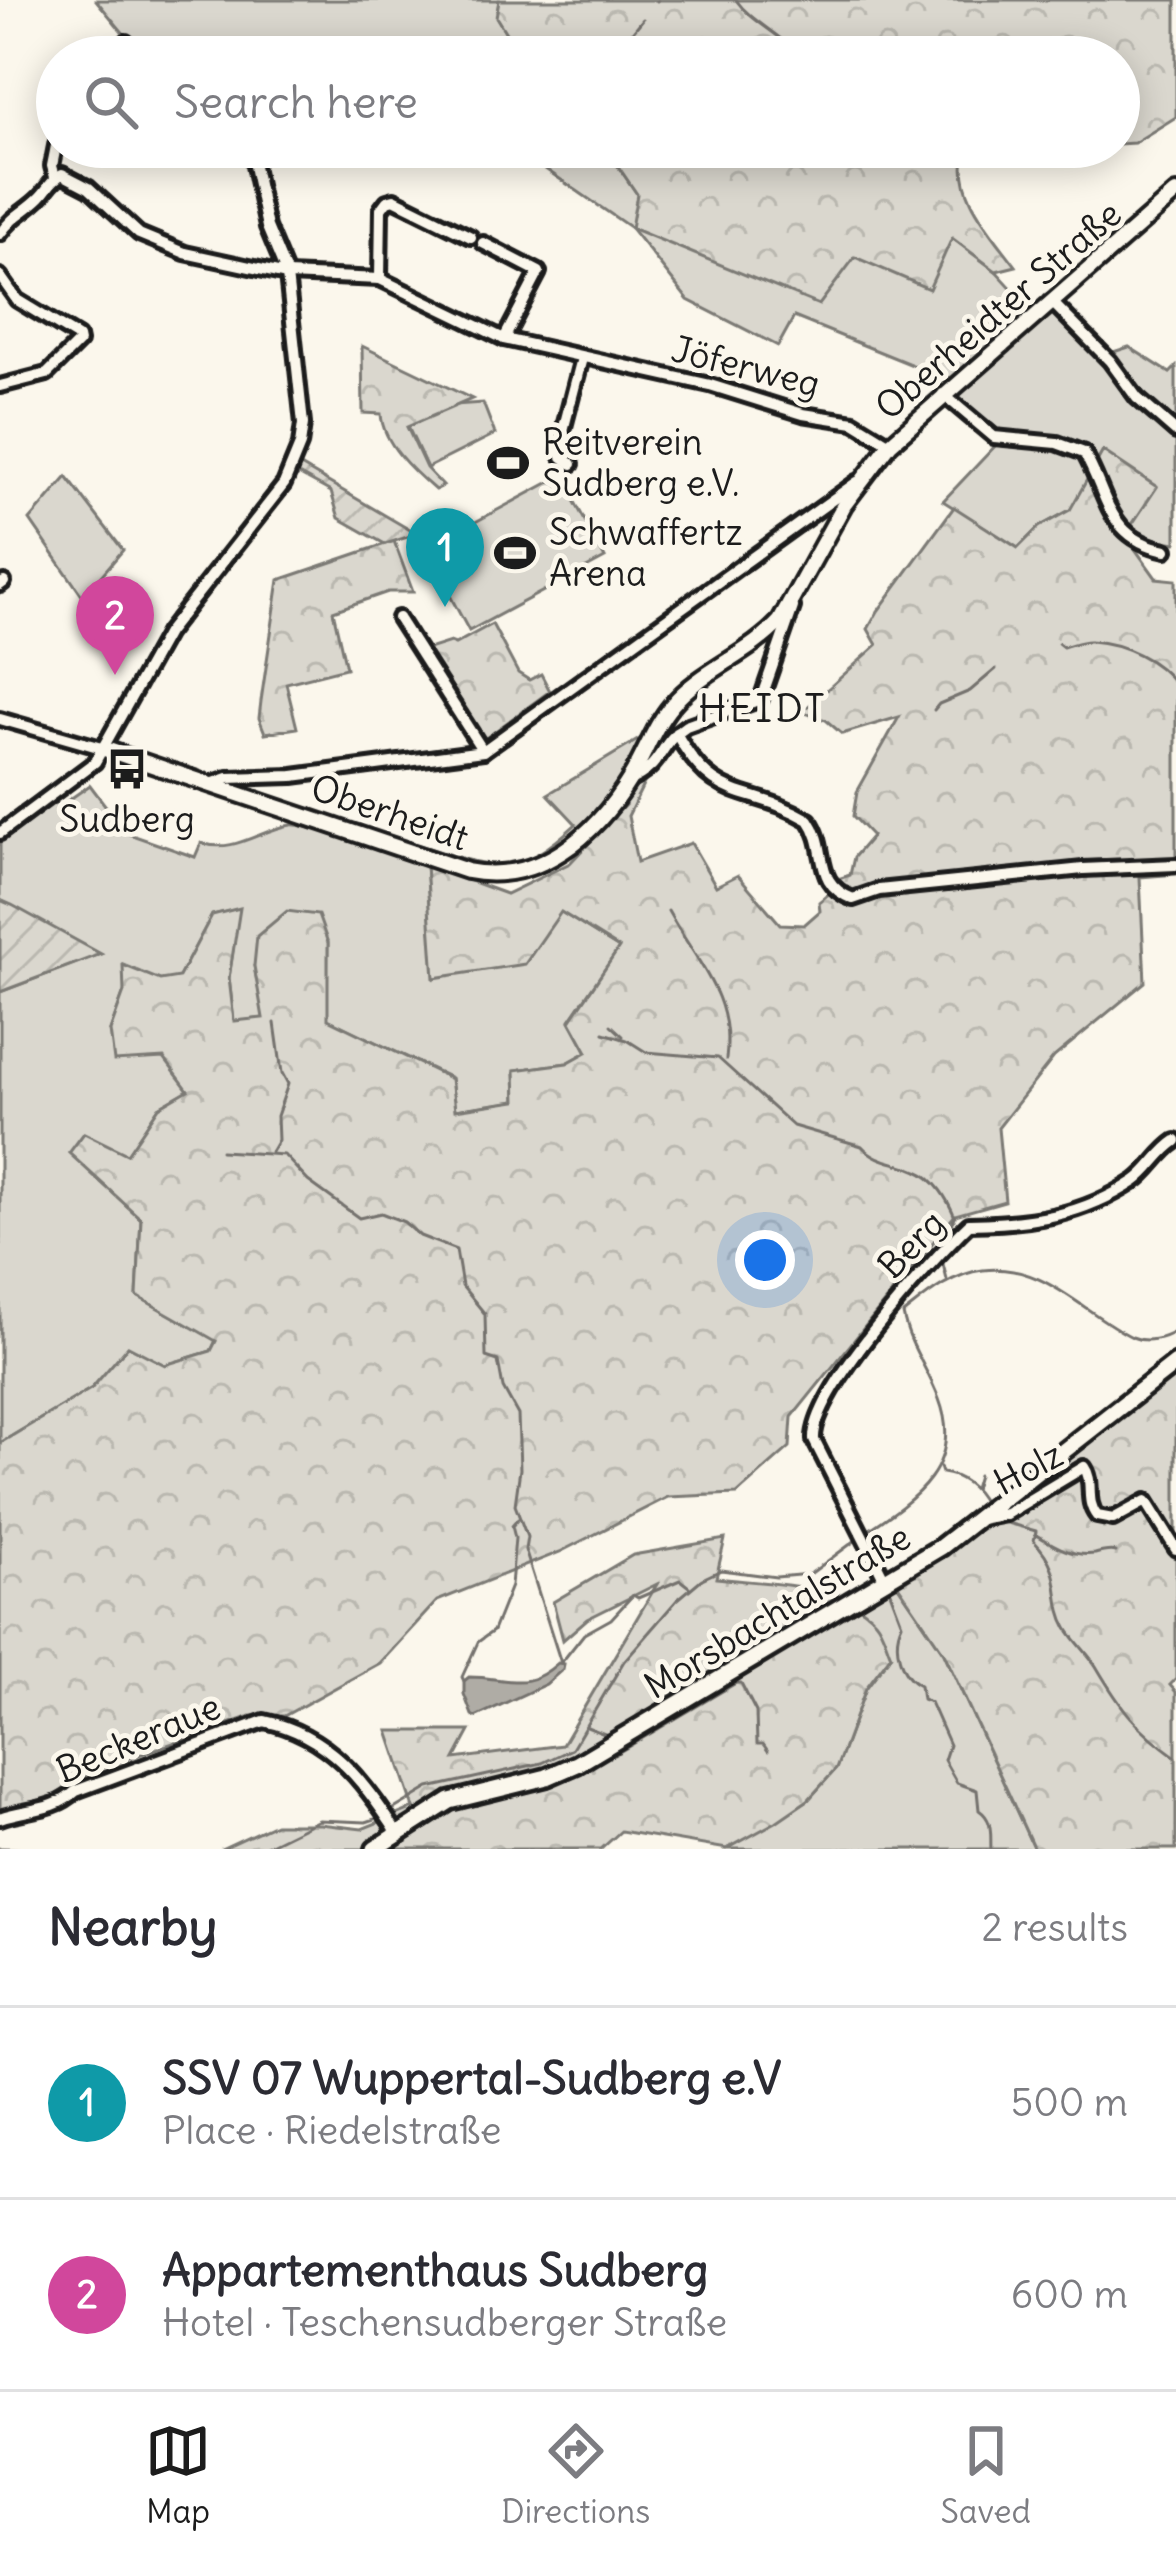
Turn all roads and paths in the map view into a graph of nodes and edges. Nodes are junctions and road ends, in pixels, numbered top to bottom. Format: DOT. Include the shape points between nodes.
graph roads {
  1 [pos="53,168"];
  2 [pos="254,168"];
  3 [pos="56,177"];
  4 [pos="1176,193"];
  5 [pos="0,233"];
  6 [pos="287,275"];
  7 [pos="0,276"];
  8 [pos="380,279"];
  9 [pos="1052,301"];
  10 [pos="505,339"];
  11 [pos="582,358"];
  12 [pos="0,386"];
  13 [pos="943,394"];
  14 [pos="1176,432"];
  15 [pos="890,443"];
  16 [pos="572,464"];
  17 [pos="865,477"];
  18 [pos="1166,550"];
  19 [pos="797,593"];
  20 [pos="398,619"];
  21 [pos="0,718"];
  22 [pos="676,733"];
  23 [pos="105,749"];
  24 [pos="483,751"];
  25 [pos="628,781"];
  26 [pos="211,784"];
  27 [pos="0,833"];
  28 [pos="1176,865"];
  29 [pos="1176,1141"];
  30 [pos="1173,1370"];
  31 [pos="980,1519"];
  32 [pos="1176,1549"];
  33 [pos="886,1582"];
  34 [pos="0,1818"];
  35 [pos="390,1822"];
  36 [pos="375,1849"];
  1 -- 3 [label="street"];
  2 -- 6 [label="street"];
  3 -- 5 [label="street"];
  3 -- 6 [label="street, Jöferweg" via="89,188 139,234 185,253"];
  4 -- 9 [label="street, Oberheidter Straße"];
  6 -- 8 [label="street, Jöferweg"];
  6 -- 23 [label="street" via="303,424 292,466 167,634"];
  7 -- 12 [label="street" via="17,301 80,342 47,374"];
  8 -- 10 [label="street, Jöferweg"];
  8 -- 10 [label="street" via="381,209 394,199 539,272"];
  9 -- 13 [label="street, Oberheidter Straße"];
  9 -- 14 [label="street"];
  10 -- 11 [label="street, Jöferweg"];
  11 -- 15 [label="street, Jöferweg" via="854,422"];
  11 -- 16 [label="street" via="559,446"];
  13 -- 15 [label="street, Oberheidter Straße"];
  13 -- 18 [label="street" via="994,437 1084,453 1119,525"];
  15 -- 17 [label="street, Oberheidter Straße"];
  17 -- 19 [label="street, Oberheidt"];
  17 -- 24 [label="street"];
  19 -- 22 [label="street, Oberheidt" via="761,699"];
  19 -- 25 [label="street, Oberheidt" via="768,635 673,704"];
  20 -- 24 [label="street"];
  21 -- 23 [label="street"];
  22 -- 25 [label="street, Oberheidt" via="651,772"];
  22 -- 28 [label="street" via="722,788 808,820 826,877 853,899 879,890"];
  23 -- 26 [label="street, Oberheidt"];
  23 -- 27 [label="street"];
  24 -- 26 [label="street"];
  25 -- 26 [label="street, Oberheidt" via="569,848 508,874 450,866"];
  29 -- 33 [label="street, Berg" via="1138,1179 1081,1211 969,1224 896,1303 832,1392 814,1440"];
  30 -- 31 [label="main road, Morsbachtalstraße"];
  31 -- 32 [label="street, Holz" via="1006,1514 1084,1467 1097,1516 1113,1520 1145,1502"];
  31 -- 33 [label="main road, Morsbachtalstraße"];
  33 -- 35 [label="main road, Morsbachtalstraße" via="568,1768"];
  34 -- 35 [label="street, Beckeraue" via="63,1802 263,1721 339,1756"];
  35 -- 36 [label="main road, Morsbachtalstraße"];
}
